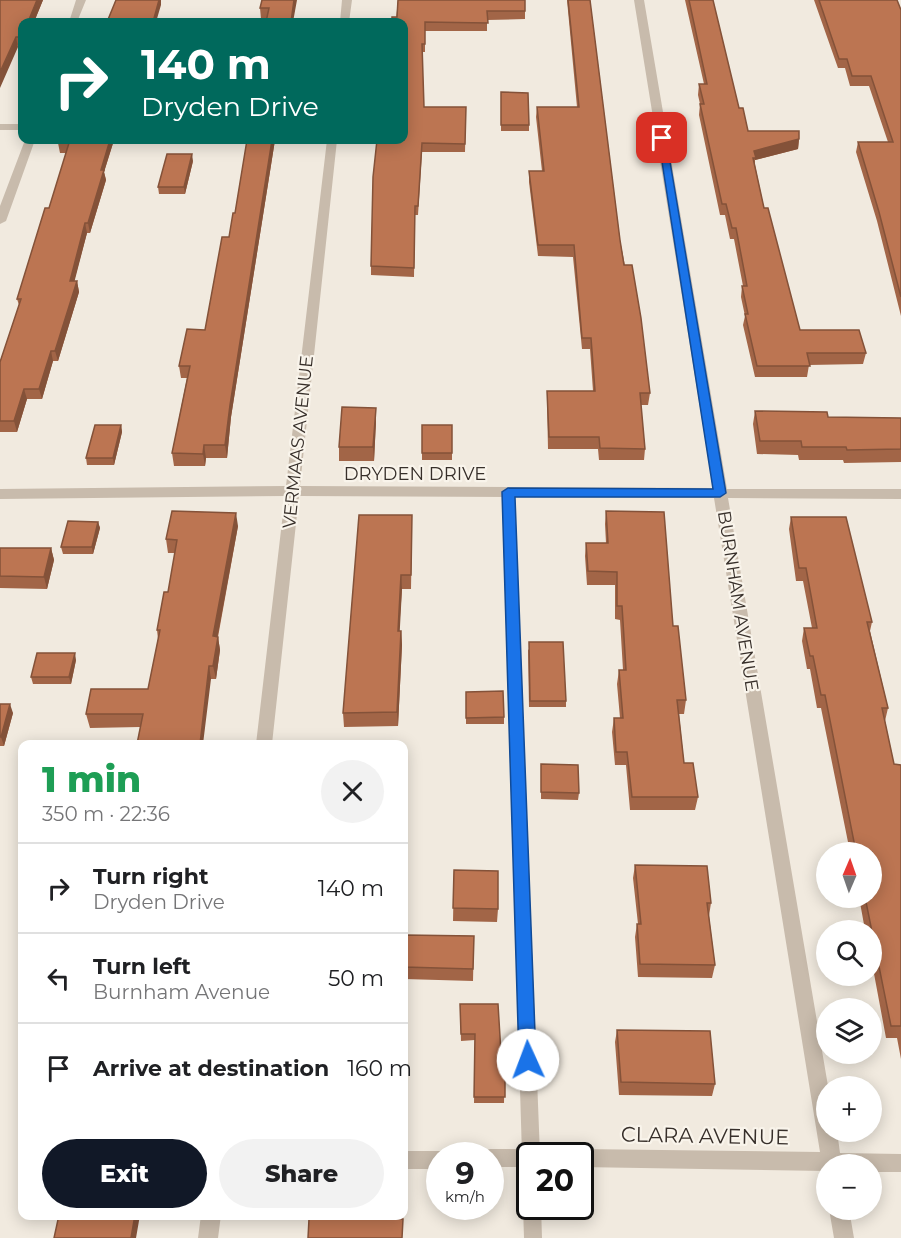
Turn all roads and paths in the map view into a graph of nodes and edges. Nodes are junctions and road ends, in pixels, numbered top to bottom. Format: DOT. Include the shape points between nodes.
graph roads {
  1 [pos="81,0"];
  2 [pos="347,0"];
  3 [pos="639,0"];
  4 [pos="74,18"];
  5 [pos="345,18"];
  6 [pos="18,127"];
  7 [pos="0,128"];
  8 [pos="29,144"];
  9 [pos="332,144"];
  10 [pos="0,221"];
  11 [pos="292,491"];
  12 [pos="508,492"];
  13 [pos="720,493"];
  14 [pos="0,494"];
  15 [pos="901,494"];
  16 [pos="264,740"];
  17 [pos="818,1076"];
  18 [pos="530,1142"];
  19 [pos="594,1158"];
  20 [pos="408,1160"];
  21 [pos="426,1160"];
  22 [pos="816,1162"];
  23 [pos="882,1163"];
  24 [pos="901,1163"];
  25 [pos="210,1220"];
  26 [pos="532,1220"];
  27 [pos="841,1220"];
  28 [pos="208,1238"];
  29 [pos="533,1238"];
  30 [pos="844,1238"];
  1 -- 4 [label="street"];
  2 -- 5 [label="street"];
  3 -- 13 [label="street, BURNHAM AVENUE"];
  6 -- 7 [label="street"];
  8 -- 10 [label="street"];
  9 -- 11 [label="street, VERMAAS AVENUE"];
  11 -- 12 [label="street, DRYDEN DRIVE"];
  11 -- 14 [label="street, DRYDEN DRIVE"];
  11 -- 16 [label="street, VERMAAS AVENUE"];
  12 -- 13 [label="street, DRYDEN DRIVE"];
  12 -- 18 [label="lane"];
  13 -- 15 [label="street, DRYDEN DRIVE"];
  13 -- 17 [label="street, BURNHAM AVENUE"];
  19 -- 22 [label="street, CLARA AVENUE"];
  20 -- 21 [label="street"];
  23 -- 24 [label="street, CLARA AVENUE"];
  25 -- 28 [label="street"];
  26 -- 29 [label="lane"];
  27 -- 30 [label="street"];
}
